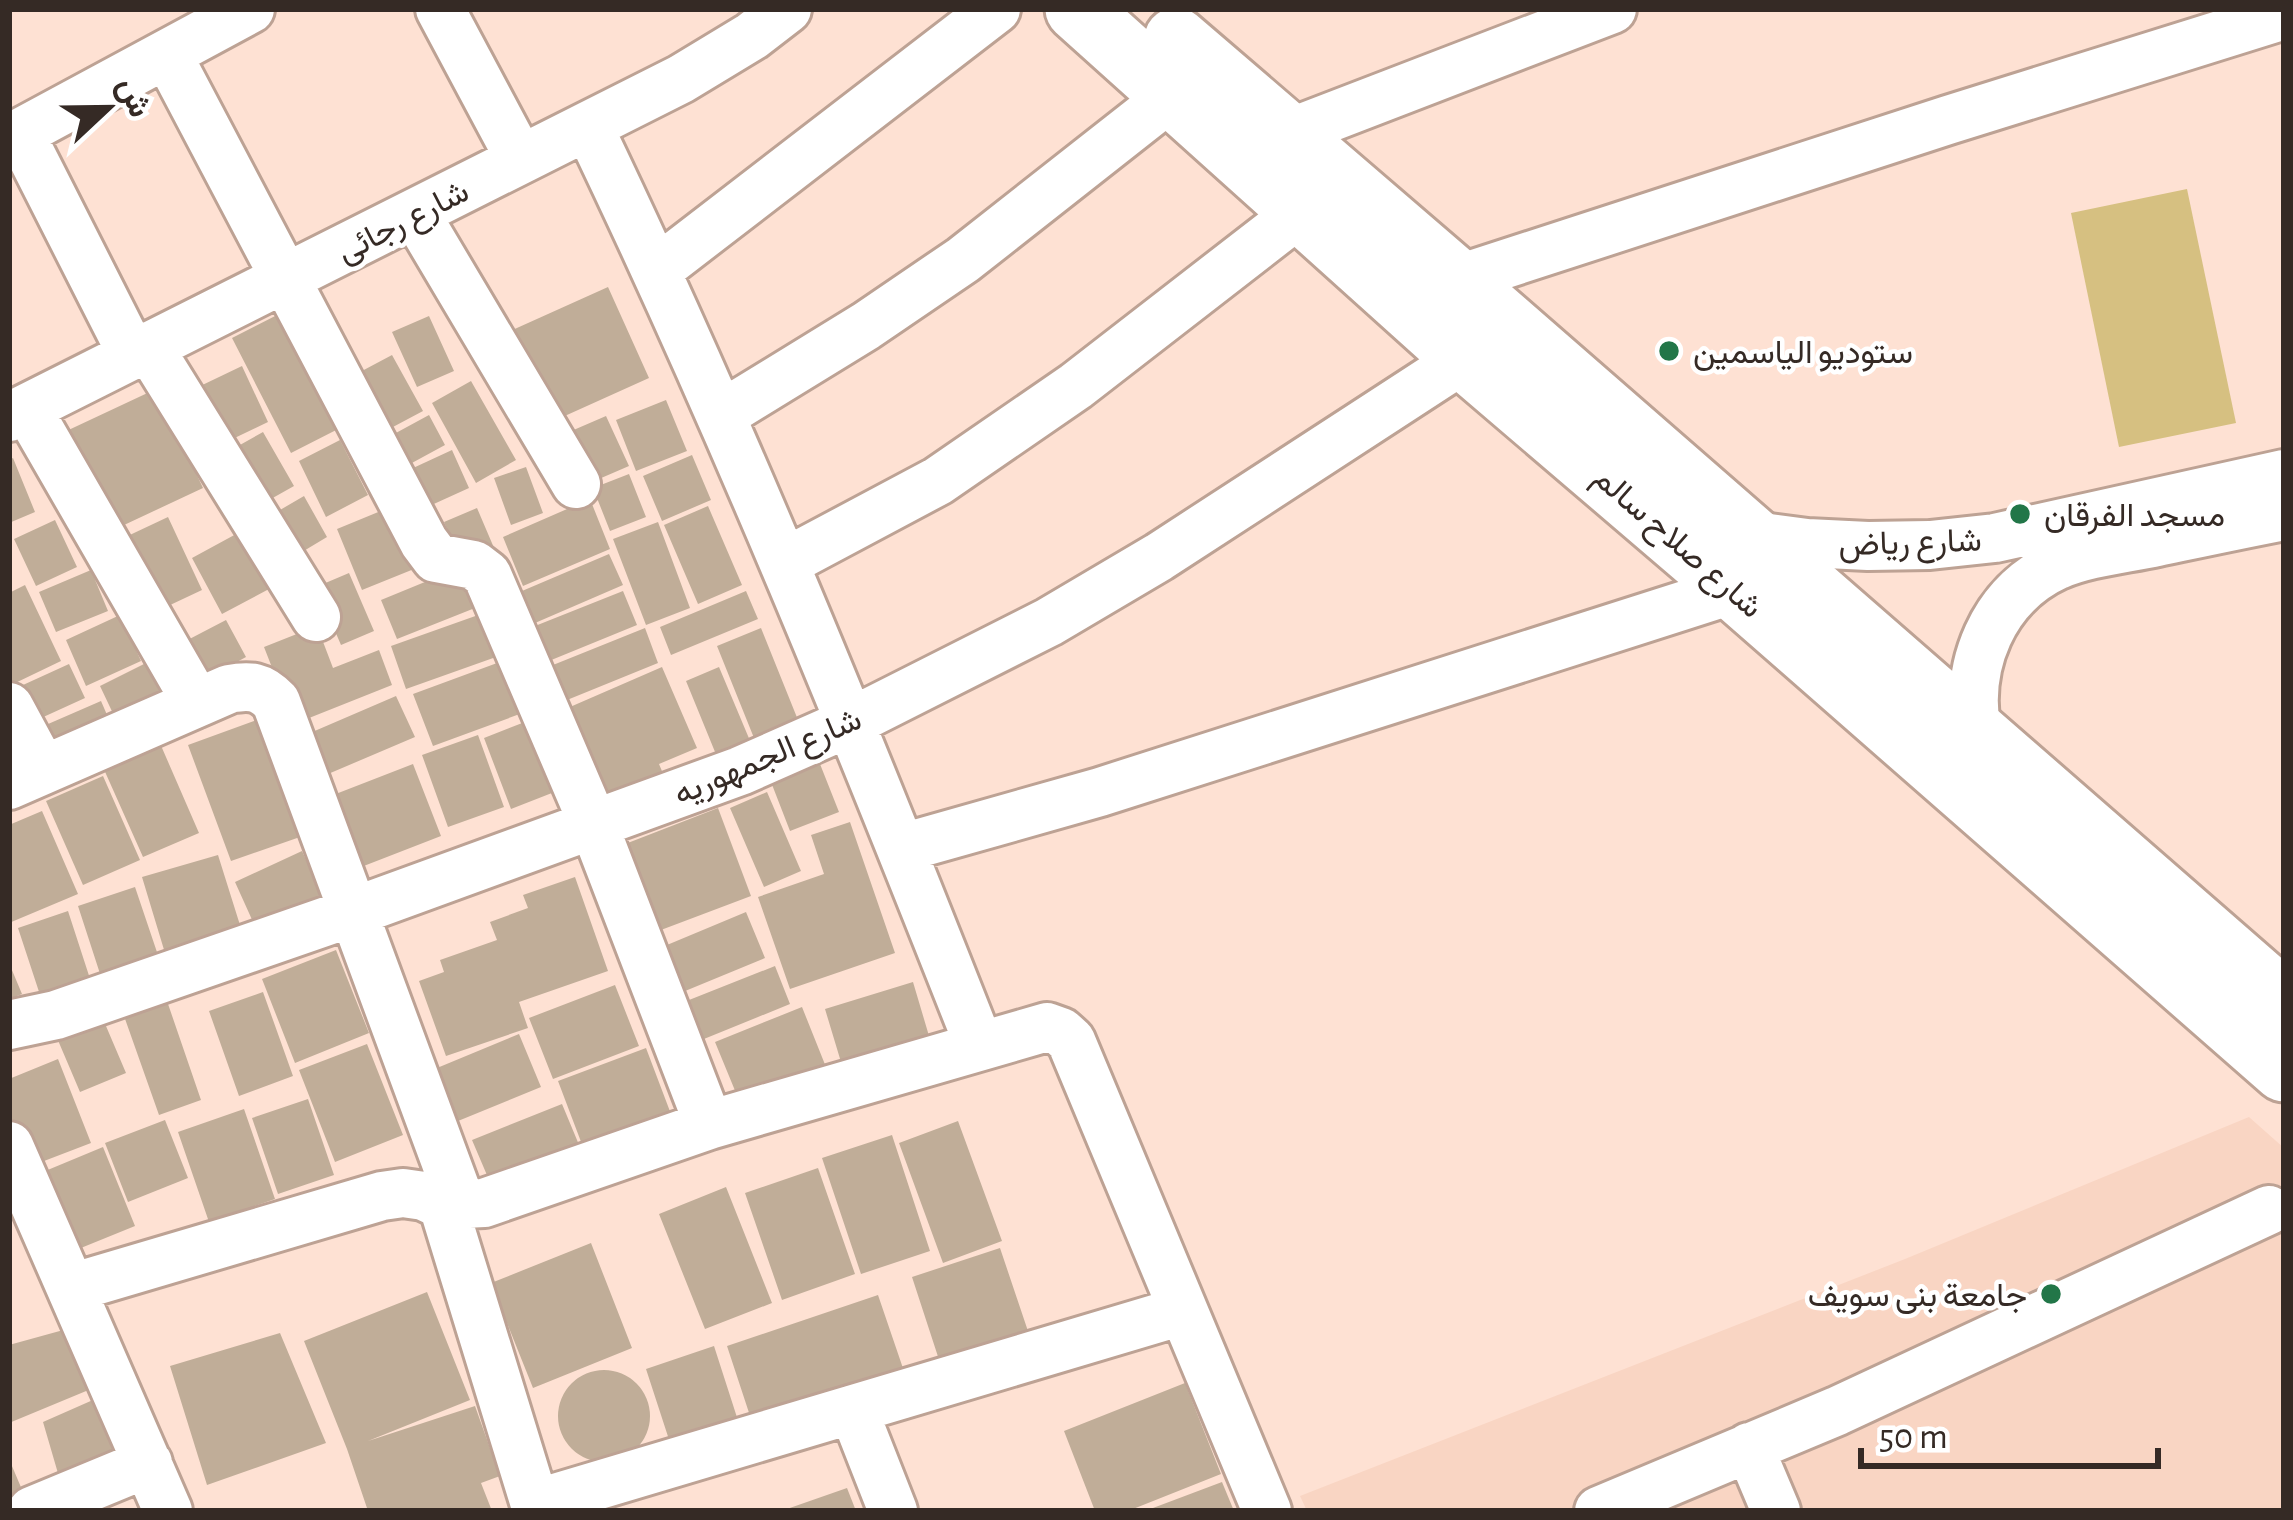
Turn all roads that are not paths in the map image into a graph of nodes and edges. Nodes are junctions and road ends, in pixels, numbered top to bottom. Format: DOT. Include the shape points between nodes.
graph roads {
  1 [pos="250,9"];
  2 [pos="440,9"];
  3 [pos="787,9"];
  4 [pos="996,9"];
  5 [pos="1077,9"];
  6 [pos="1140,9"];
  7 [pos="1612,9"];
  8 [pos="2284,15"];
  9 [pos="167,54"];
  10 [pos="1174,94"];
  11 [pos="588,126"];
  12 [pos="1287,134"];
  13 [pos="14,136"];
  14 [pos="520,160"];
  15 [pos="1303,210"];
  16 [pos="415,213"];
  17 [pos="657,269"];
  18 [pos="286,280"];
  19 [pos="1456,280"];
  20 [pos="140,350"];
  21 [pos="1465,358"];
  22 [pos="18,413"];
  23 [pos="721,415"];
  24 [pos="576,484"];
  25 [pos="2277,496"];
  26 [pos="1741,562"];
  27 [pos="784,563"];
  28 [pos="316,617"];
  29 [pos="197,703"];
  30 [pos="9,707"];
  31 [pos="851,722"];
  32 [pos="1977,734"];
  33 [pos="26,777"];
  34 [pos="593,823"];
  35 [pos="902,848"];
  36 [pos="353,912"];
  37 [pos="2284,1002"];
  38 [pos="9,1025"];
  39 [pos="979,1045"];
  40 [pos="2284,1070"];
  41 [pos="709,1125"];
  42 [pos="9,1146"];
  43 [pos="452,1206"];
  44 [pos="2269,1210"];
  45 [pos="71,1288"];
  46 [pos="1183,1311"];
  47 [pos="853,1409"];
  48 [pos="1749,1447"];
  49 [pos="148,1463"];
  50 [pos="536,1507"];
  51 [pos="32,1511"];
  52 [pos="168,1511"];
  53 [pos="893,1511"];
  54 [pos="1267,1511"];
  55 [pos="1599,1511"];
  56 [pos="1776,1511"];
  1 -- 9 [label="street"];
  2 -- 14 [label="street"];
  3 -- 11 [label="street, شارع رجائى" via="717,58"];
  4 -- 17 [label="street"];
  5 -- 10 [label="main road, شارع صلاح سالم"];
  6 -- 12 [label="main road, شارع صلاح سالم"];
  7 -- 12 [label="street"];
  8 -- 19 [label="street"];
  9 -- 13 [label="street"];
  9 -- 18 [label="street"];
  10 -- 15 [label="main road, شارع صلاح سالم"];
  10 -- 23 [label="street" via="963,260"];
  11 -- 14 [label="street, شارع رجائى"];
  11 -- 17 [label="street"];
  12 -- 19 [label="main road, شارع صلاح سالم"];
  13 -- 20 [label="street"];
  14 -- 16 [label="street, شارع رجائى"];
  15 -- 21 [label="main road, شارع صلاح سالم"];
  15 -- 27 [label="street" via="938,481"];
  16 -- 18 [label="street, شارع رجائى"];
  16 -- 24 [label="street"];
  17 -- 23 [label="street"];
  18 -- 20 [label="street, شارع رجائى"];
  18 -- 34 [label="street" via="424,542 436,558 487,574"];
  19 -- 26 [label="main road, شارع صلاح سالم"];
  20 -- 22 [label="street, شارع رجائى"];
  20 -- 28 [label="street"];
  21 -- 26 [label="main road, شارع صلاح سالم"];
  21 -- 31 [label="street, شارع الجمهوريه" via="1159,557"];
  22 -- 29 [label="street"];
  23 -- 27 [label="street"];
  25 -- 26 [label="street, شارع رياض" via="1930,545 1807,543"];
  25 -- 32 [label="street, شارع رياض" via="2038,577 2005,606 1982,645 1973,689"];
  26 -- 32 [label="main road, شارع صلاح سالم"];
  26 -- 35 [label="street" via="1122,785"];
  26 -- 40 [label="main road, شارع صلاح سالم"];
  27 -- 31 [label="street"];
  29 -- 33 [label="street"];
  29 -- 36 [label="street" via="248,686 276,702"];
  30 -- 33 [label="street"];
  31 -- 34 [label="street, شارع الجمهوريه"];
  31 -- 35 [label="street"];
  32 -- 37 [label="main road, شارع صلاح سالم"];
  34 -- 36 [label="street, شارع الجمهوريه"];
  34 -- 41 [label="street"];
  35 -- 39 [label="street"];
  36 -- 38 [label="street, شارع الجمهوريه"];
  36 -- 43 [label="street"];
  39 -- 41 [label="street"];
  39 -- 46 [label="street" via="1047,1028 1071,1041"];
  41 -- 43 [label="street" via="484,1203"];
  42 -- 45 [label="street"];
  43 -- 45 [label="street" via="382,1196"];
  43 -- 50 [label="street"];
  44 -- 48 [label="street"];
  45 -- 49 [label="street"];
  46 -- 47 [label="street"];
  46 -- 54 [label="street"];
  47 -- 50 [label="street"];
  47 -- 53 [label="street"];
  48 -- 55 [label="street"];
  48 -- 56 [label="street"];
  49 -- 51 [label="street"];
  49 -- 52 [label="street"];
}
